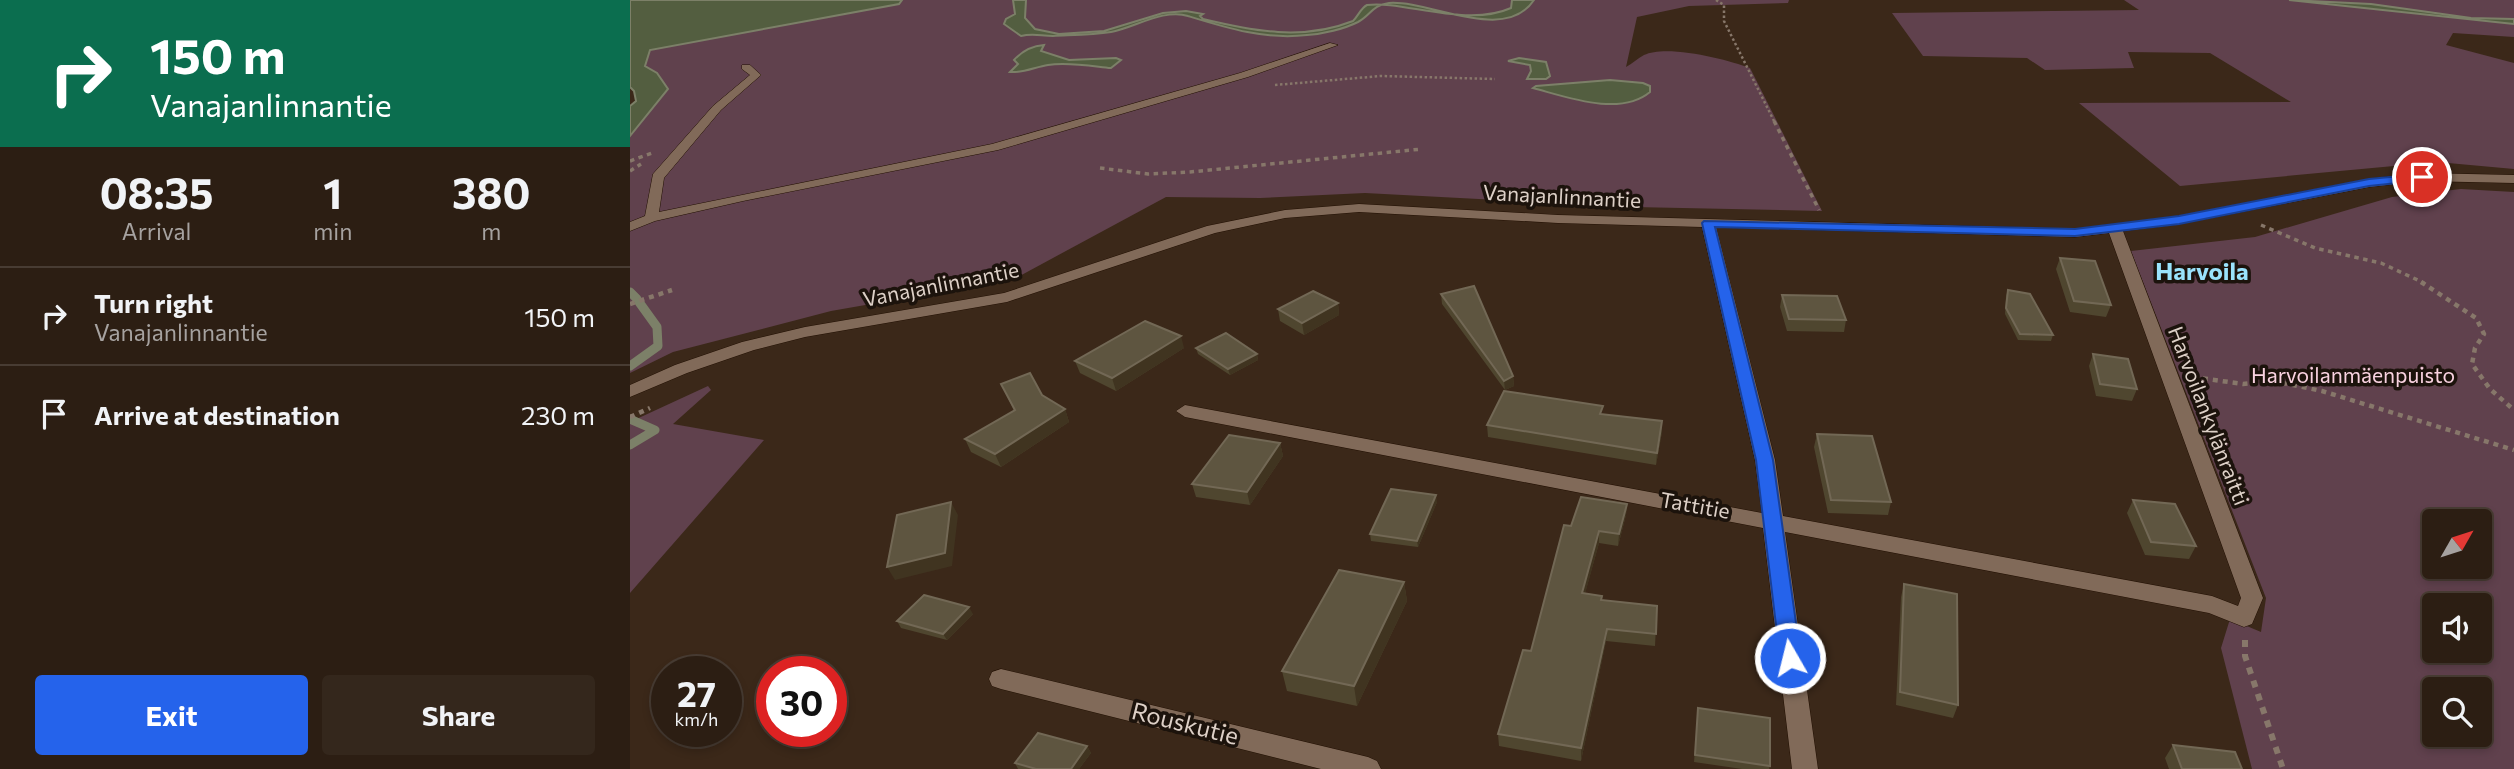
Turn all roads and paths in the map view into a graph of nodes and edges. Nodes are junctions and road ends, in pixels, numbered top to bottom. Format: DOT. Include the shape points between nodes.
graph roads {
  1 [pos="1716,0"];
  2 [pos="1333,45"];
  3 [pos="746,67"];
  4 [pos="1495,79"];
  5 [pos="1275,85"];
  6 [pos="1422,149"];
  7 [pos="1100,168"];
  8 [pos="2514,179"];
  9 [pos="652,218"];
  10 [pos="1708,223"];
  11 [pos="2257,223"];
  12 [pos="630,227"];
  13 [pos="1827,227"];
  14 [pos="2115,229"];
  15 [pos="673,289"];
  16 [pos="630,304"];
  17 [pos="2168,373"];
  18 [pos="630,392"];
  19 [pos="2514,410"];
  20 [pos="1185,411"];
  21 [pos="2514,450"];
  22 [pos="1772,520"];
  23 [pos="2244,618"];
  24 [pos="1001,679"];
  25 [pos="1368,769"];
  26 [pos="1805,769"];
  27 [pos="2283,769"];
  1 -- 13 [label="path" via="1724,5 1724,21"];
  2 -- 9 [label="street" via="994,147"];
  3 -- 9 [label="street" via="756,75 717,108 658,177"];
  4 -- 5 [label="path" via="1381,76"];
  6 -- 7 [label="path" via="1189,172 1148,174"];
  8 -- 14 [label="street, Vanajanlinnantie" via="2422,177 2369,183"];
  9 -- 12 [label="street"];
  10 -- 13 [label="street, Vanajanlinnantie"];
  10 -- 18 [label="street, Vanajanlinnantie" via="1359,208 1254,219 1007,297 748,346"];
  10 -- 22 [label="street" via="1765,460"];
  11 -- 19 [label="path" via="2315,248 2381,263 2416,278 2476,318 2484,334 2472,365"];
  13 -- 14 [label="street, Vanajanlinnantie" via="2026,232"];
  14 -- 17 [label="street, Harvoilankylänraitti"];
  15 -- 16 [label="path"];
  17 -- 21 [label="path" via="2322,391"];
  17 -- 23 [label="street, Harvoilankylänraitti" via="2252,598"];
  20 -- 22 [label="street, Tattitie"];
  22 -- 23 [label="street, Tattitie" via="2212,605"];
  22 -- 26 [label="street"];
  23 -- 27 [label="path" via="2245,656"];
  24 -- 25 [label="street, Rouskutie"];
}
